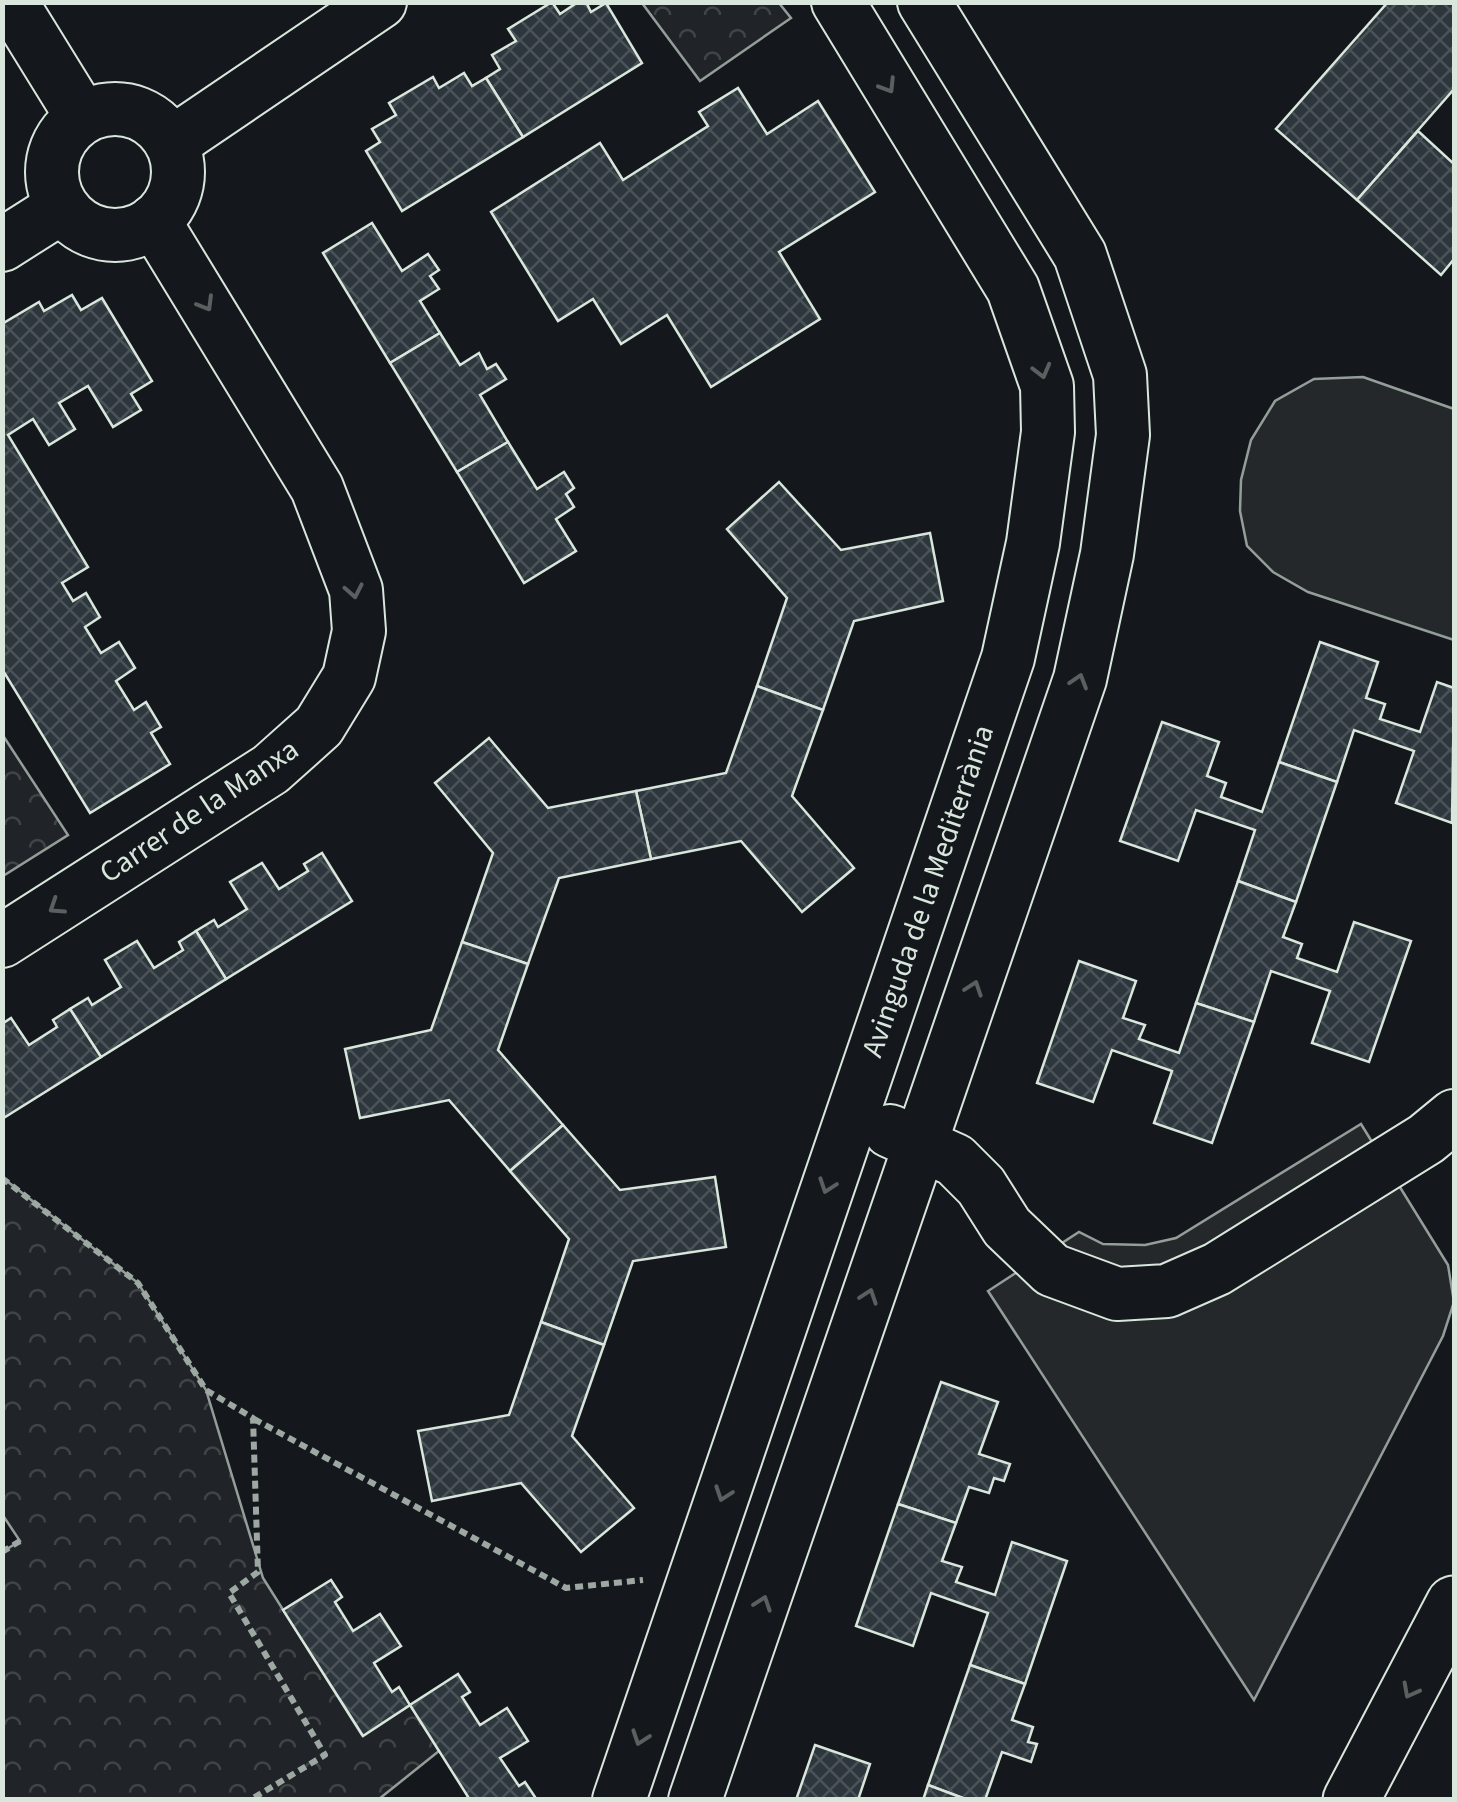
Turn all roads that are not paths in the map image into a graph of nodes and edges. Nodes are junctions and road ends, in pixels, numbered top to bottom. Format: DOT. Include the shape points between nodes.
graph roads {
  1 [pos="11,2"];
  2 [pos="380,2"];
  3 [pos="838,2"];
  4 [pos="924,2"];
  5 [pos="82,117"];
  6 [pos="172,143"];
  7 [pos="62,208"];
  8 [pos="154,222"];
  9 [pos="2,245"];
  10 [pos="2,941"];
  11 [pos="851,1116"];
  12 [pos="1454,1116"];
  13 [pos="921,1142"];
  14 [pos="1454,1604"];
  15 [pos="620,1800"];
  16 [pos="696,1800"];
  17 [pos="1351,1800"];
  1 -- 5 [label="street"];
  2 -- 6 [label="street"];
  3 -- 11 [label="street, Avinguda de la Mediterrània, one-way" via="1013,290 1046,386 1048,432 1008,658"];
  13 -- 4 [label="street, one-way" via="1080,679 1123,435 1120,375 1080,255"];
  5 -- 6 [label="street" via="132,111 159,126"];
  5 -- 7 [label="street" via="56,148 52,168"];
  6 -- 8 [label="street" via="177,185"];
  7 -- 8 [label="street" via="77,222 116,235"];
  7 -- 9 [label="street"];
  8 -- 10 [label="street, Carrer de la Manxa, one-way" via="318,488 356,590 356,647 349,677 320,726 271,769"];
  11 -- 13 [label="street"];
  11 -- 15 [label="street, Avinguda de la Mediterrània, one-way"];
  12 -- 13 [label="street" via="1218,1270 1166,1292 1117,1294 1052,1270 1007,1227 955,1160"];
  16 -- 13 [label="street, one-way"];
  14 -- 17 [label="highway, one-way"];
}
